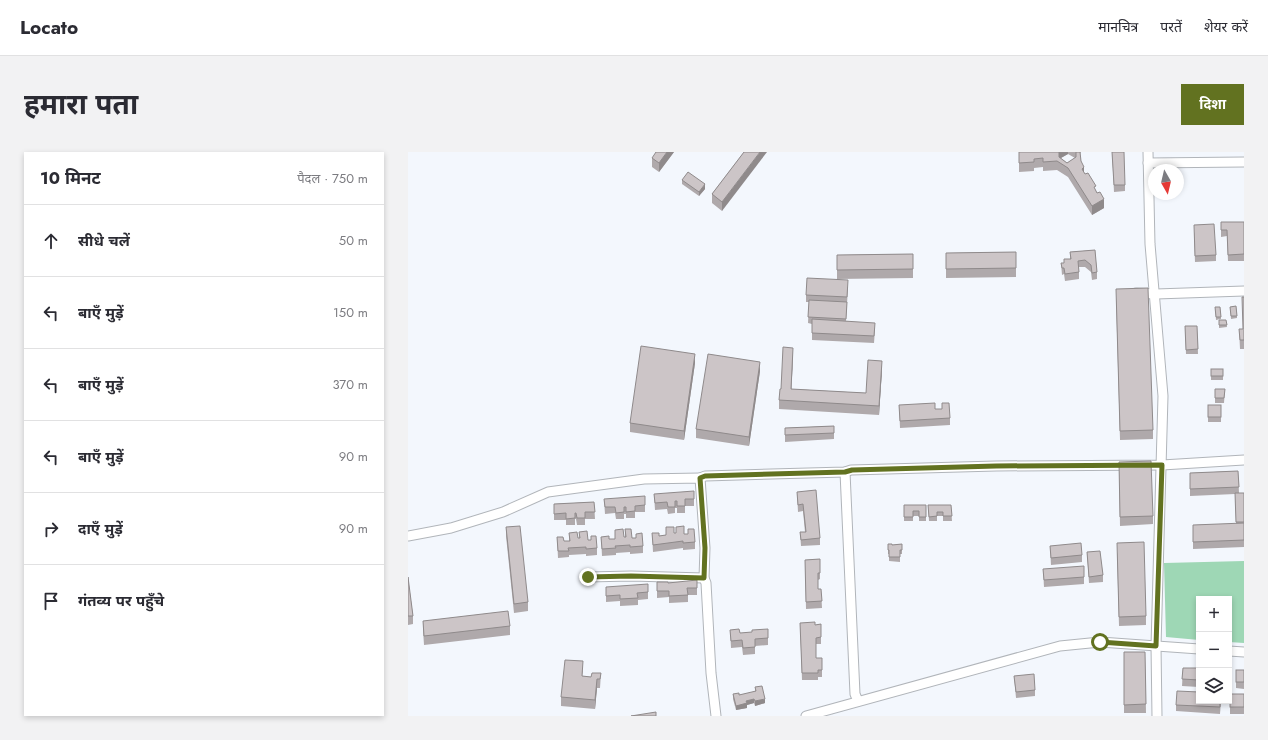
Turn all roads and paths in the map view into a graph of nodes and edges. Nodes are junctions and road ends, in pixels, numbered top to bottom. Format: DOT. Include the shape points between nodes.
graph roads {
  1 [pos="1148,152"];
  2 [pos="1244,162"];
  3 [pos="1148,163"];
  4 [pos="1244,291"];
  5 [pos="1127,292"];
  6 [pos="1156,294"];
  7 [pos="1244,460"];
  8 [pos="1162,465"];
  9 [pos="845,472"];
  10 [pos="700,478"];
  11 [pos="408,536"];
  12 [pos="588,577"];
  13 [pos="704,578"];
  14 [pos="1156,646"];
  15 [pos="1196,649"];
  16 [pos="1232,651"];
  17 [pos="1244,652"];
  18 [pos="858,702"];
  19 [pos="716,716"];
  20 [pos="806,716"];
  21 [pos="1157,716"];
  1 -- 3 [label="street"];
  2 -- 3 [label="street"];
  3 -- 6 [label="street" via="1150,244"];
  4 -- 6 [label="street"];
  5 -- 6 [label="street"];
  6 -- 8 [label="street" via="1163,396"];
  7 -- 8 [label="street"];
  8 -- 9 [label="street" via="996,466"];
  8 -- 14 [label="street"];
  9 -- 10 [label="street"];
  9 -- 18 [label="street" via="855,694"];
  10 -- 11 [label="street" via="644,479 548,492 488,517 451,528"];
  10 -- 13 [label="street" via="705,548"];
  12 -- 13 [label="street"];
  13 -- 19 [label="street"];
  14 -- 15 [label="street"];
  14 -- 18 [label="street" via="1100,642 1060,646"];
  14 -- 21 [label="street"];
  16 -- 17 [label="street"];
  18 -- 20 [label="street"];
}
